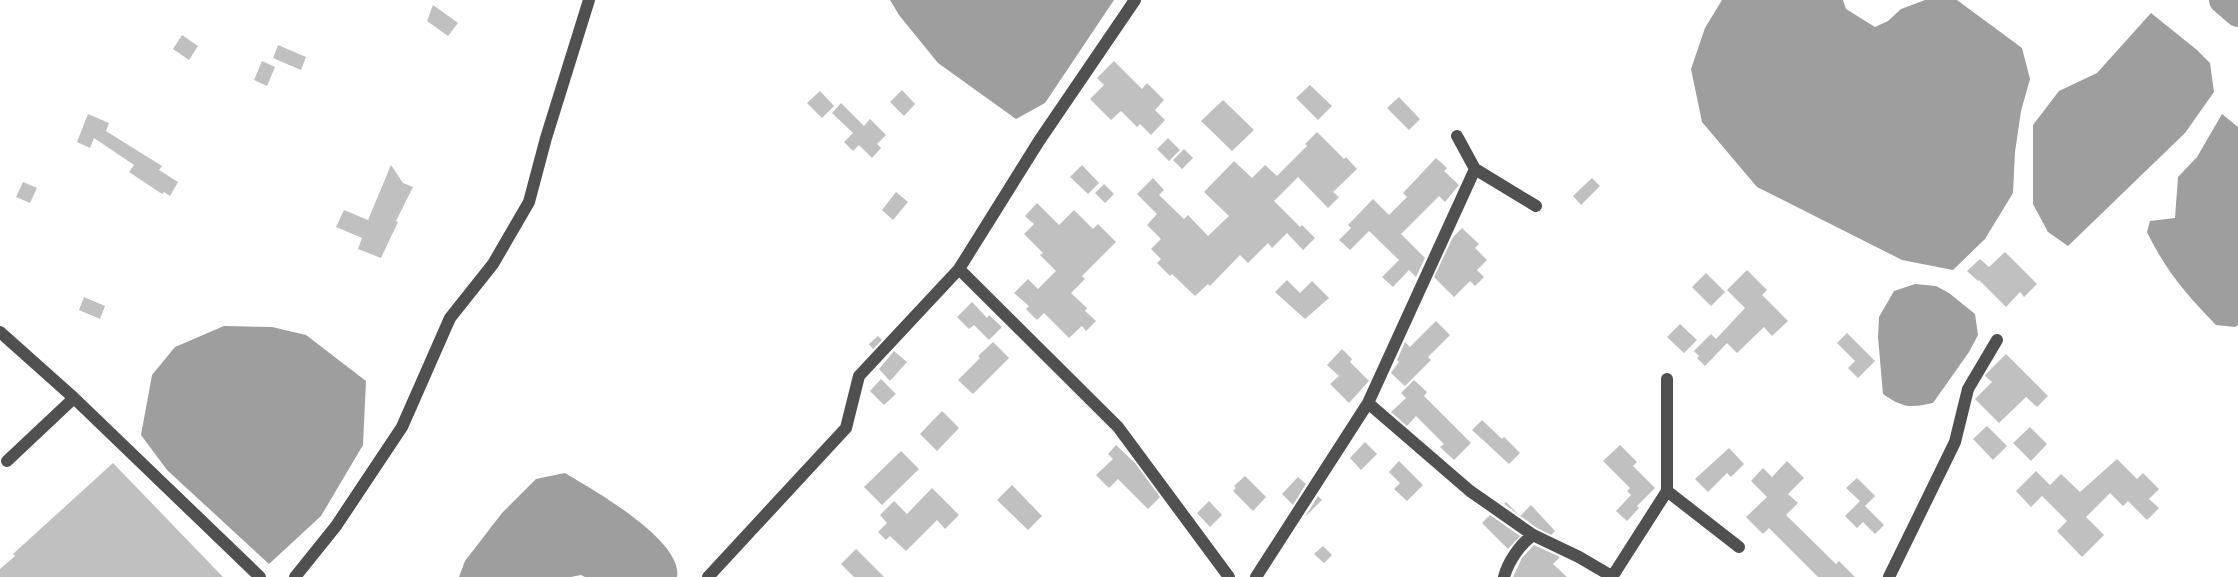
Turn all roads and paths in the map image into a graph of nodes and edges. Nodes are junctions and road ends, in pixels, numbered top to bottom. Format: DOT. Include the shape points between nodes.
graph roads {
  1 [pos="589,0"];
  2 [pos="1135,0"];
  3 [pos="1457,136"];
  4 [pos="1475,169"];
  5 [pos="1536,206"];
  6 [pos="959,269"];
  7 [pos="0,332"];
  8 [pos="1997,340"];
  9 [pos="1667,379"];
  10 [pos="74,398"];
  11 [pos="1368,403"];
  12 [pos="7,461"];
  13 [pos="1667,491"];
  14 [pos="1533,535"];
  15 [pos="1739,547"];
  16 [pos="260,577"];
  17 [pos="295,577"];
  18 [pos="708,577"];
  19 [pos="1229,577"];
  20 [pos="1256,577"];
  21 [pos="1504,577"];
  22 [pos="1612,577"];
  23 [pos="1889,577"];
  1 -- 17 [label="street" via="529,202 493,264 450,318 402,427 336,526"];
  2 -- 6 [label="street" via="1039,141"];
  3 -- 4 [label="street"];
  4 -- 5 [label="street"];
  4 -- 11 [label="street"];
  6 -- 18 [label="street" via="859,376 846,428"];
  6 -- 19 [label="street" via="1118,427"];
  7 -- 10 [label="street"];
  8 -- 23 [label="street" via="1968,389 1955,442"];
  9 -- 13 [label="street"];
  10 -- 12 [label="street"];
  10 -- 16 [label="street"];
  11 -- 14 [label="street" via="1470,490"];
  11 -- 20 [label="street"];
  13 -- 15 [label="street"];
  13 -- 22 [label="street"];
  14 -- 21 [label="street" via="1509,563"];
  14 -- 22 [label="street"];
}
